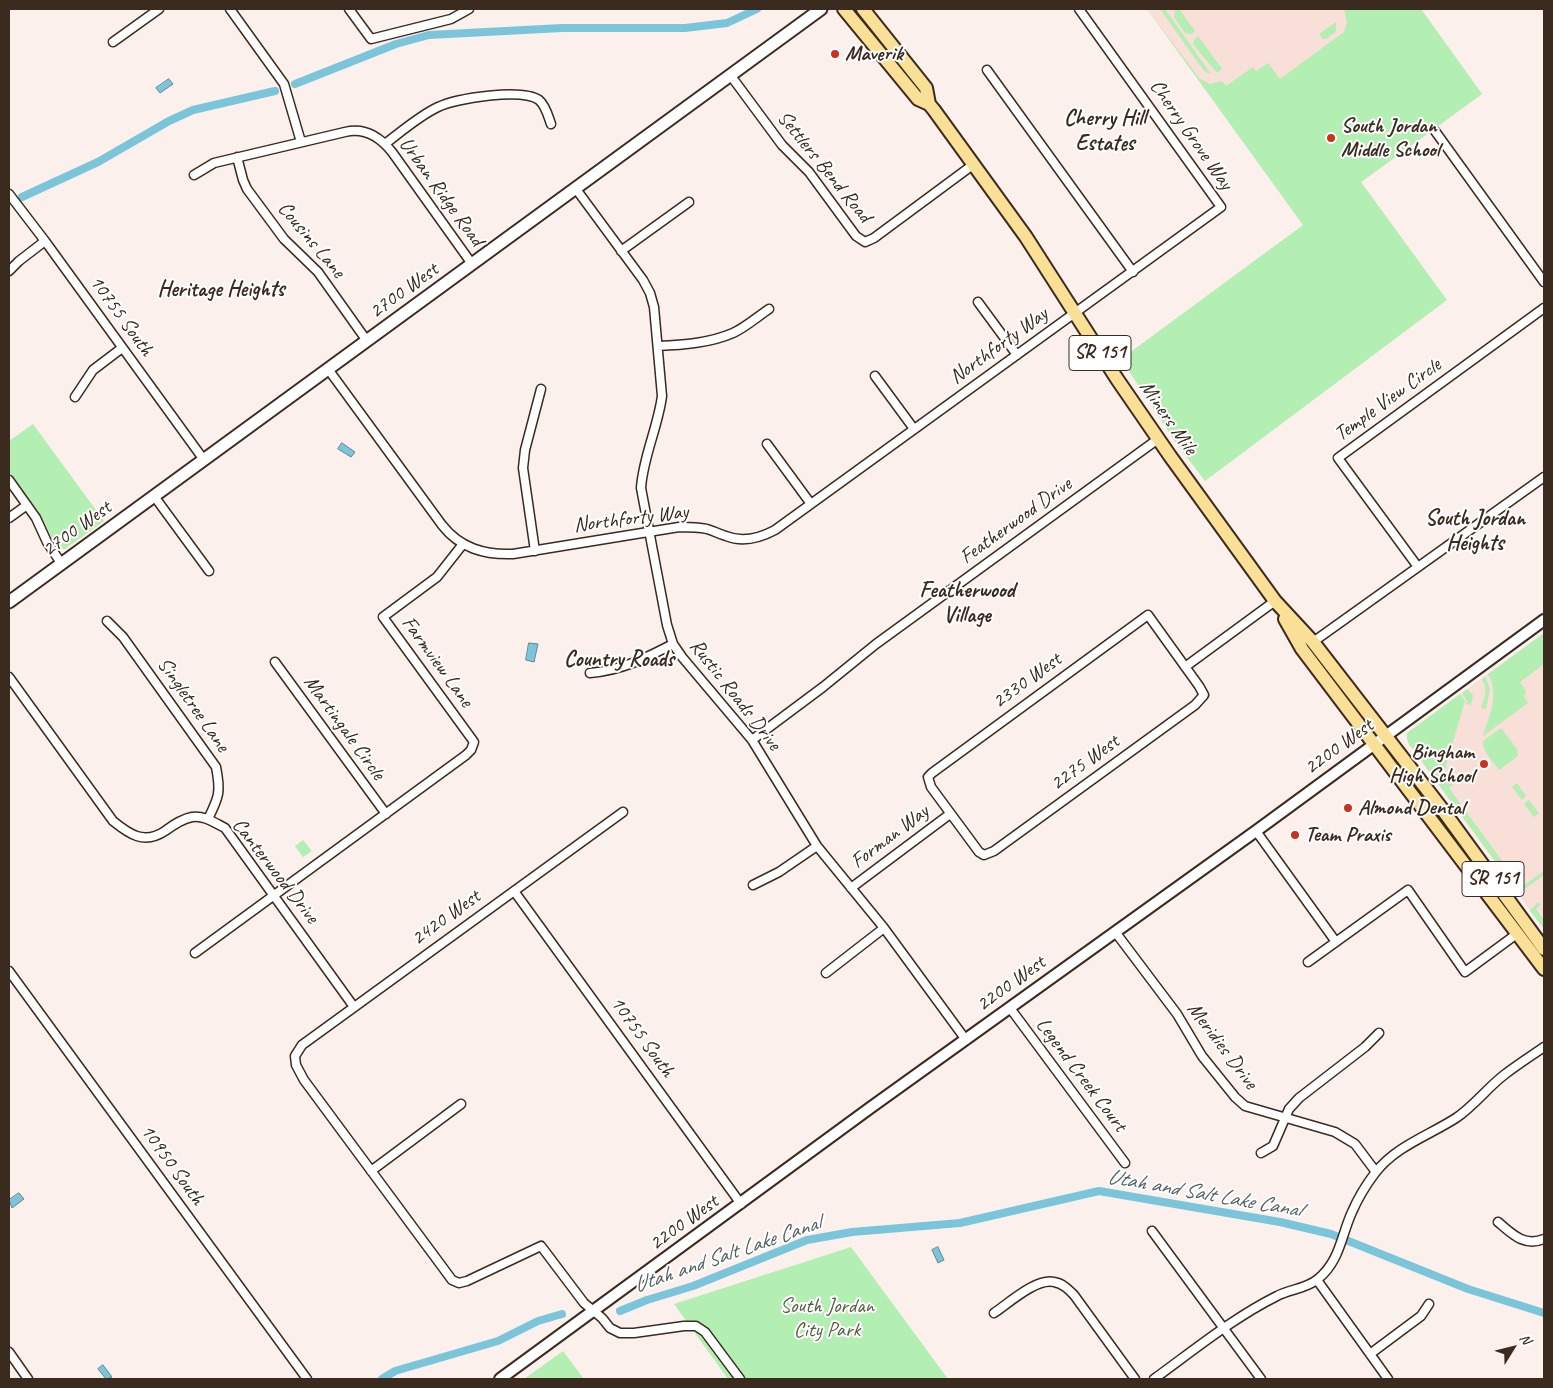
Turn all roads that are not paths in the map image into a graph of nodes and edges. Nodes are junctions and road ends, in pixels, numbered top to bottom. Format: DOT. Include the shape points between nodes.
graph roads {
  1 [pos="159,9"];
  2 [pos="230,9"];
  3 [pos="349,9"];
  4 [pos="469,9"];
  5 [pos="821,9"];
  6 [pos="844,9"];
  7 [pos="863,9"];
  8 [pos="1079,9"];
  9 [pos="457,12"];
  10 [pos="113,42"];
  11 [pos="987,70"];
  12 [pos="731,76"];
  13 [pos="929,104"];
  14 [pos="551,124"];
  15 [pos="1435,131"];
  16 [pos="301,142"];
  17 [pos="385,144"];
  18 [pos="237,157"];
  19 [pos="974,164"];
  20 [pos="194,175"];
  21 [pos="576,189"];
  22 [pos="9,194"];
  23 [pos="689,202"];
  24 [pos="45,241"];
  25 [pos="622,251"];
  26 [pos="472,264"];
  27 [pos="9,271"];
  28 [pos="1133,272"];
  29 [pos="1544,282"];
  30 [pos="978,302"];
  31 [pos="1544,308"];
  32 [pos="769,309"];
  33 [pos="1075,314"];
  34 [pos="367,341"];
  35 [pos="658,346"];
  36 [pos="122,348"];
  37 [pos="1017,355"];
  38 [pos="328,369"];
  39 [pos="875,376"];
  40 [pos="541,390"];
  41 [pos="75,397"];
  42 [pos="914,429"];
  43 [pos="1158,439"];
  44 [pos="767,444"];
  45 [pos="204,460"];
  46 [pos="1544,477"];
  47 [pos="9,480"];
  48 [pos="154,496"];
  49 [pos="811,504"];
  50 [pos="27,505"];
  51 [pos="9,518"];
  52 [pos="648,532"];
  53 [pos="463,544"];
  54 [pos="535,551"];
  55 [pos="61,564"];
  56 [pos="1418,567"];
  57 [pos="209,571"];
  58 [pos="1274,601"];
  59 [pos="9,602"];
  60 [pos="107,620"];
  61 [pos="1544,620"];
  62 [pos="1313,642"];
  63 [pos="673,644"];
  64 [pos="275,662"];
  65 [pos="1185,667"];
  66 [pos="590,673"];
  67 [pos="9,677"];
  68 [pos="1386,736"];
  69 [pos="752,740"];
  70 [pos="1375,745"];
  71 [pos="622,812"];
  72 [pos="386,814"];
  73 [pos="950,814"];
  74 [pos="208,819"];
  75 [pos="1256,831"];
  76 [pos="817,846"];
  77 [pos="752,884"];
  78 [pos="852,888"];
  79 [pos="514,891"];
  80 [pos="275,895"];
  81 [pos="884,928"];
  82 [pos="1116,933"];
  83 [pos="1518,933"];
  84 [pos="1336,942"];
  85 [pos="1544,949"];
  86 [pos="195,953"];
  87 [pos="1308,962"];
  88 [pos="1544,969"];
  89 [pos="9,971"];
  90 [pos="826,973"];
  91 [pos="354,1007"];
  92 [pos="1010,1008"];
  93 [pos="1379,1033"];
  94 [pos="966,1040"];
  95 [pos="1544,1046"];
  96 [pos="461,1104"];
  97 [pos="1284,1118"];
  98 [pos="1261,1153"];
  99 [pos="1125,1163"];
  100 [pos="371,1171"];
  101 [pos="1376,1172"];
  102 [pos="741,1204"];
  103 [pos="1498,1222"];
  104 [pos="1152,1230"];
  105 [pos="1544,1239"];
  106 [pos="1317,1280"];
  107 [pos="1429,1304"];
  108 [pos="594,1311"];
  109 [pos="994,1313"];
  110 [pos="1224,1329"];
  111 [pos="9,1352"];
  112 [pos="1370,1354"];
  113 [pos="28,1379"];
  114 [pos="307,1379"];
  115 [pos="500,1379"];
  116 [pos="740,1379"];
  117 [pos="1135,1379"];
  118 [pos="1154,1379"];
  119 [pos="1261,1379"];
  120 [pos="1388,1379"];
  1 -- 10 [label="street"];
  2 -- 16 [label="street" via="284,84"];
  3 -- 9 [label="street" via="371,39"];
  4 -- 9 [label="street"];
  5 -- 12 [label="main road, 2700 West"];
  6 -- 13 [label="main road, SR 151" via="918,99"];
  7 -- 13 [label="main road, SR 151" via="926,88"];
  8 -- 28 [label="street, Cherry Grove Way" via="1221,207"];
  11 -- 28 [label="street"];
  12 -- 19 [label="street, Settlers Bend Road" via="782,145 809,172 856,236 865,242"];
  12 -- 21 [label="main road, 2700 West"];
  13 -- 19 [label="main road, Miners Mile / SR 151"];
  14 -- 17 [label="street" via="542,104 529,96 468,98 430,111"];
  15 -- 29 [label="street"];
  16 -- 17 [label="street, Urban Ridge Road" via="355,130 370,133"];
  16 -- 18 [label="street, Urban Ridge Road"];
  17 -- 26 [label="street, Urban Ridge Road"];
  18 -- 20 [label="street, Urban Ridge Road" via="211,164"];
  18 -- 34 [label="street, Cousins Lane" via="247,189 287,243 318,272"];
  19 -- 33 [label="main road, Miners Mile / SR 151"];
  21 -- 25 [label="street, Rustic Roads Drive"];
  21 -- 26 [label="main road, 2700 West"];
  22 -- 24 [label="street, 10755 South"];
  23 -- 25 [label="street"];
  24 -- 27 [label="street"];
  24 -- 36 [label="street, 10755 South"];
  25 -- 35 [label="street, Rustic Roads Drive" via="650,293"];
  26 -- 34 [label="main road, 2700 West"];
  28 -- 33 [label="street, Cherry Grove Way"];
  30 -- 37 [label="street"];
  31 -- 56 [label="street, Temple View Circle" via="1338,458"];
  32 -- 35 [label="street" via="743,328 725,336"];
  33 -- 37 [label="street, Northforty Way"];
  33 -- 43 [label="main road, Miners Mile / SR 151"];
  34 -- 38 [label="main road, 2700 West"];
  35 -- 52 [label="street, Rustic Roads Drive" via="662,396 641,481"];
  36 -- 41 [label="street" via="94,370"];
  36 -- 45 [label="street, 10755 South"];
  37 -- 42 [label="street, Northforty Way"];
  38 -- 45 [label="main road, 2700 West"];
  38 -- 53 [label="street, Northforty Way" via="442,525"];
  39 -- 42 [label="street"];
  40 -- 54 [label="street" via="523,468"];
  42 -- 49 [label="street, Northforty Way"];
  43 -- 58 [label="main road, Miners Mile / SR 151"];
  43 -- 69 [label="street, Featherwood Drive" via="884,639"];
  44 -- 49 [label="street"];
  45 -- 48 [label="main road, 2700 West"];
  46 -- 56 [label="street"];
  47 -- 50 [label="street"];
  48 -- 55 [label="main road, 2700 West"];
  48 -- 57 [label="street"];
  49 -- 52 [label="street, Northforty Way" via="776,530 753,539 741,540 694,527"];
  50 -- 51 [label="street"];
  50 -- 55 [label="street"];
  52 -- 54 [label="street, Northforty Way"];
  52 -- 63 [label="street, Rustic Roads Drive"];
  53 -- 54 [label="street, Northforty Way" via="500,555"];
  53 -- 72 [label="street, Farmview Lane" via="437,577 383,617 474,742 466,756"];
  55 -- 59 [label="main road, 2700 West"];
  56 -- 62 [label="street"];
  58 -- 62 [label="main road, Miners Mile / SR 151"];
  58 -- 65 [label="street"];
  58 -- 70 [label="main road, SR 151" via="1302,649"];
  60 -- 74 [label="street, Singletree Lane" via="123,637 216,767 220,786 218,800"];
  61 -- 68 [label="street, 2200 West"];
  62 -- 68 [label="main road, Miners Mile / SR 151"];
  63 -- 66 [label="street" via="626,667"];
  63 -- 69 [label="street, Rustic Roads Drive"];
  64 -- 72 [label="street, Martingale Circle"];
  65 -- 73 [label="street, 2275 West" via="1204,695 1195,705 994,851 984,855 975,848"];
  65 -- 73 [label="street, 2330 West" via="1148,616 936,769 928,778"];
  67 -- 74 [label="street, Canterwood Drive" via="113,821 129,834 144,838 194,817"];
  68 -- 70 [label="street, 2200 West"];
  68 -- 85 [label="main road, SR 151"];
  69 -- 76 [label="street, Rustic Roads Drive"];
  70 -- 75 [label="street, 2200 West"];
  70 -- 83 [label="main road, SR 151"];
  71 -- 79 [label="street, 2420 West"];
  72 -- 80 [label="street"];
  73 -- 78 [label="street, Forman Way"];
  74 -- 80 [label="street, Canterwood Drive" via="225,828"];
  75 -- 82 [label="street, 2200 West"];
  75 -- 84 [label="street"];
  76 -- 77 [label="street" via="779,872"];
  76 -- 78 [label="street, Rustic Roads Drive"];
  78 -- 81 [label="street, Rustic Roads Drive"];
  79 -- 91 [label="street, 2420 West"];
  79 -- 102 [label="street, 10755 South"];
  80 -- 86 [label="street"];
  80 -- 91 [label="street, Canterwood Drive"];
  81 -- 90 [label="street"];
  81 -- 94 [label="street, Rustic Roads Drive"];
  82 -- 92 [label="street, 2200 West"];
  82 -- 97 [label="street, Meridies Drive" via="1177,1014 1202,1056 1235,1097 1245,1106"];
  83 -- 84 [label="street" via="1465,972 1408,890"];
  83 -- 88 [label="main road, SR 151"];
  84 -- 87 [label="street"];
  89 -- 114 [label="street, 10950 South"];
  91 -- 100 [label="street, 2420 West" via="302,1045 295,1056 304,1080"];
  92 -- 94 [label="street, 2200 West"];
  92 -- 99 [label="street, Legend Creek Court"];
  93 -- 97 [label="street" via="1366,1047 1300,1098"];
  94 -- 102 [label="street, 2200 West"];
  95 -- 101 [label="street" via="1504,1075 1462,1113 1394,1154"];
  96 -- 100 [label="street"];
  97 -- 98 [label="street" via="1273,1146"];
  97 -- 101 [label="street, Meridies Drive" via="1346,1138"];
  100 -- 108 [label="street" via="452,1280 459,1283 467,1281 541,1246 584,1303"];
  101 -- 106 [label="street" via="1351,1213 1329,1269"];
  102 -- 108 [label="street, 2200 West"];
  103 -- 105 [label="street" via="1524,1241"];
  104 -- 110 [label="street"];
  106 -- 110 [label="street" via="1277,1296"];
  106 -- 112 [label="street"];
  107 -- 112 [label="street" via="1421,1316"];
  108 -- 115 [label="street, 2200 West"];
  108 -- 116 [label="street" via="610,1328 620,1333 696,1326 705,1332"];
  109 -- 117 [label="street" via="1044,1282 1053,1281 1064,1286"];
  110 -- 118 [label="street"];
  110 -- 119 [label="street"];
  111 -- 113 [label="street"];
  112 -- 120 [label="street"];
}
